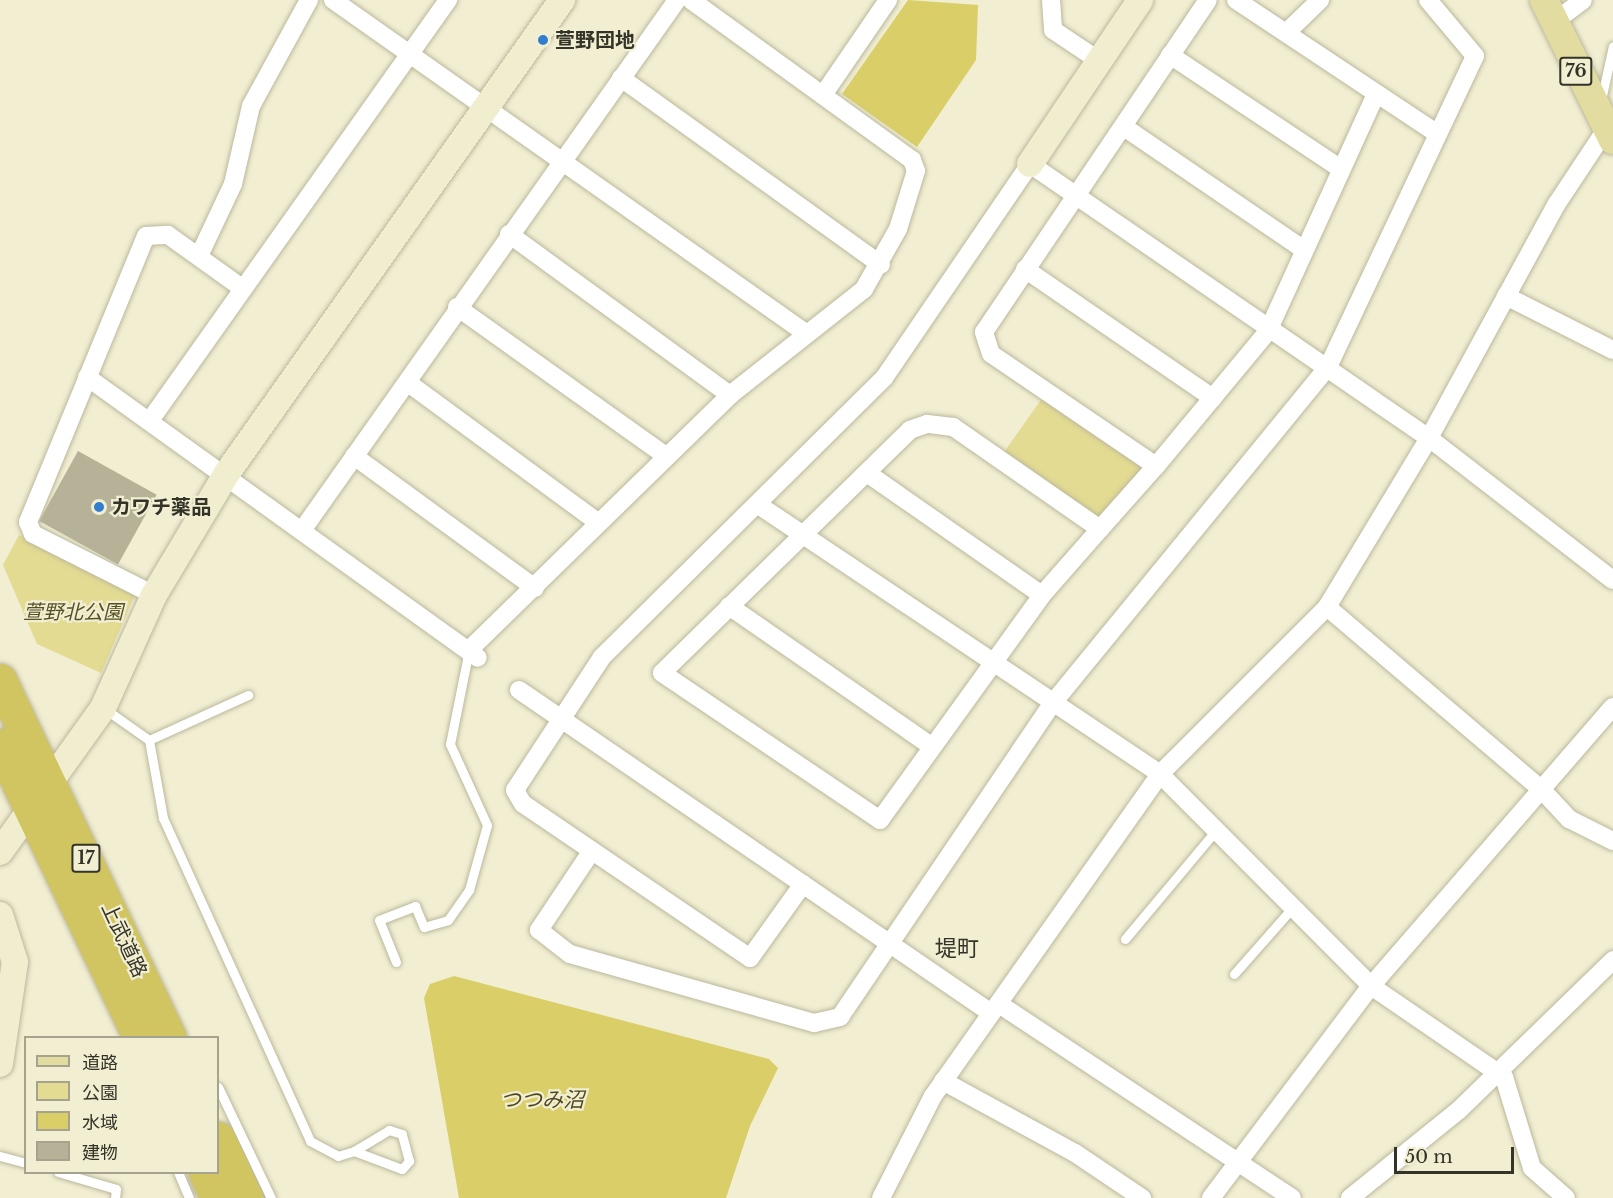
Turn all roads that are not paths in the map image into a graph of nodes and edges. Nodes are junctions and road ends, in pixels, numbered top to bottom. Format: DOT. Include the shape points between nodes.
graph roads {
  1 [pos="309,0"];
  2 [pos="447,0"];
  3 [pos="562,0"];
  4 [pos="677,0"];
  5 [pos="691,0"];
  6 [pos="1052,0"];
  7 [pos="1140,0"];
  8 [pos="1209,0"];
  9 [pos="1236,0"];
  10 [pos="1320,0"];
  11 [pos="1428,0"];
  12 [pos="1583,0"];
  13 [pos="340,2"];
  14 [pos="880,3"];
  15 [pos="1549,11"];
  16 [pos="1287,32"];
  17 [pos="1613,46"];
  18 [pos="410,53"];
  19 [pos="1170,56"];
  20 [pos="1098,60"];
  21 [pos="621,78"];
  22 [pos="1376,94"];
  23 [pos="823,95"];
  24 [pos="487,108"];
  25 [pos="1124,127"];
  26 [pos="1605,129"];
  27 [pos="1436,133"];
  28 [pos="561,161"];
  29 [pos="1030,164"];
  30 [pos="1338,167"];
  31 [pos="1074,199"];
  32 [pos="509,234"];
  33 [pos="1304,250"];
  34 [pos="199,256"];
  35 [pos="881,265"];
  36 [pos="1025,269"];
  37 [pos="242,288"];
  38 [pos="1506,296"];
  39 [pos="457,307"];
  40 [pos="1268,331"];
  41 [pos="807,334"];
  42 [pos="1613,350"];
  43 [pos="1328,367"];
  44 [pos="87,377"];
  45 [pos="411,385"];
  46 [pos="730,395"];
  47 [pos="1213,398"];
  48 [pos="151,419"];
  49 [pos="1429,438"];
  50 [pos="354,456"];
  51 [pos="666,456"];
  52 [pos="1156,466"];
  53 [pos="227,473"];
  54 [pos="867,474"];
  55 [pos="758,504"];
  56 [pos="599,523"];
  57 [pos="303,529"];
  58 [pos="1100,529"];
  59 [pos="803,535"];
  60 [pos="1613,580"];
  61 [pos="535,588"];
  62 [pos="154,595"];
  63 [pos="1042,595"];
  64 [pos="729,606"];
  65 [pos="1327,607"];
  66 [pos="473,654"];
  67 [pos="992,661"];
  68 [pos="0,680"];
  69 [pos="519,690"];
  70 [pos="248,695"];
  71 [pos="1052,704"];
  72 [pos="1613,707"];
  73 [pos="103,708"];
  74 [pos="560,718"];
  75 [pos="149,740"];
  76 [pos="0,744"];
  77 [pos="931,746"];
  78 [pos="1160,774"];
  79 [pos="51,783"];
  80 [pos="1542,790"];
  81 [pos="31,808"];
  82 [pos="1216,830"];
  83 [pos="1613,841"];
  84 [pos="0,852"];
  85 [pos="591,852"];
  86 [pos="803,884"];
  87 [pos="1293,908"];
  88 [pos="0,915"];
  89 [pos="1125,939"];
  90 [pos="5,945"];
  91 [pos="891,945"];
  92 [pos="1613,960"];
  93 [pos="396,962"];
  94 [pos="1234,974"];
  95 [pos="1371,986"];
  96 [pos="995,1008"];
  97 [pos="139,1036"];
  98 [pos="169,1036"];
  99 [pos="0,1064"];
  100 [pos="1498,1072"];
  101 [pos="943,1081"];
  102 [pos="219,1089"];
  103 [pos="219,1140"];
  104 [pos="354,1151"];
  105 [pos="0,1156"];
  106 [pos="24,1162"];
  107 [pos="1239,1162"];
  108 [pos="62,1174"];
  109 [pos="178,1174"];
  110 [pos="205,1174"];
  111 [pos="1555,1195"];
  112 [pos="115,1198"];
  113 [pos="189,1198"];
  114 [pos="217,1198"];
  115 [pos="246,1198"];
  116 [pos="271,1198"];
  117 [pos="881,1198"];
  118 [pos="1142,1198"];
  119 [pos="1211,1198"];
  120 [pos="1292,1198"];
  121 [pos="1350,1198"];
  1 -- 34 [label="street" via="251,106 233,184"];
  2 -- 18 [label="street"];
  3 -- 24 [label="street"];
  4 -- 21 [label="street"];
  5 -- 23 [label="street"];
  6 -- 20 [label="street" via="1053,30"];
  7 -- 20 [label="street"];
  8 -- 19 [label="street"];
  9 -- 16 [label="street"];
  10 -- 16 [label="street"];
  11 -- 27 [label="street" via="1475,56"];
  12 -- 15 [label="street"];
  13 -- 18 [label="street"];
  14 -- 23 [label="street"];
  15 -- 26 [label="main road, 76"];
  16 -- 22 [label="street"];
  17 -- 26 [label="lane"];
  18 -- 24 [label="street"];
  18 -- 37 [label="street"];
  19 -- 25 [label="street"];
  19 -- 30 [label="street"];
  20 -- 29 [label="street"];
  21 -- 28 [label="street"];
  21 -- 35 [label="street"];
  22 -- 27 [label="street"];
  22 -- 30 [label="street"];
  23 -- 35 [label="street" via="912,159 916,171"];
  24 -- 28 [label="street"];
  24 -- 53 [label="street"];
  25 -- 31 [label="street"];
  25 -- 33 [label="street"];
  26 -- 38 [label="street" via="1556,205"];
  27 -- 43 [label="street"];
  28 -- 32 [label="street"];
  28 -- 41 [label="street"];
  29 -- 31 [label="street"];
  29 -- 55 [label="street" via="884,378"];
  30 -- 33 [label="street"];
  31 -- 36 [label="street"];
  31 -- 40 [label="street"];
  32 -- 39 [label="street"];
  32 -- 46 [label="street"];
  33 -- 40 [label="street"];
  34 -- 37 [label="street"];
  34 -- 44 [label="street" via="168,235 146,236"];
  35 -- 41 [label="street" via="864,289"];
  36 -- 47 [label="street"];
  36 -- 52 [label="street" via="984,332 984,345"];
  37 -- 48 [label="street"];
  38 -- 42 [label="street"];
  38 -- 49 [label="street"];
  39 -- 50 [label="street"];
  39 -- 51 [label="street"];
  40 -- 43 [label="street"];
  40 -- 47 [label="street"];
  41 -- 46 [label="street"];
  43 -- 49 [label="street"];
  43 -- 71 [label="street"];
  44 -- 48 [label="street"];
  44 -- 62 [label="street" via="28,522 33,534"];
  45 -- 56 [label="street"];
  46 -- 51 [label="street"];
  47 -- 52 [label="street"];
  48 -- 53 [label="street"];
  49 -- 60 [label="street"];
  49 -- 65 [label="street"];
  50 -- 57 [label="street"];
  50 -- 61 [label="street"];
  51 -- 56 [label="street"];
  52 -- 58 [label="street"];
  53 -- 57 [label="street"];
  53 -- 62 [label="street"];
  54 -- 58 [label="street" via="910,430 942,424"];
  54 -- 59 [label="street"];
  54 -- 63 [label="street"];
  55 -- 59 [label="street"];
  55 -- 74 [label="street" via="602,657"];
  56 -- 61 [label="street"];
  57 -- 66 [label="street"];
  58 -- 63 [label="street"];
  59 -- 64 [label="street"];
  59 -- 67 [label="street"];
  61 -- 66 [label="street"];
  62 -- 73 [label="street"];
  63 -- 67 [label="street"];
  64 -- 77 [label="street"];
  64 -- 77 [label="street" via="662,674 880,820"];
  65 -- 78 [label="street"];
  65 -- 80 [label="street"];
  66 -- 93 [label="lane" via="450,744 487,825 469,890 448,920 424,927 415,906 379,920"];
  67 -- 71 [label="street"];
  67 -- 77 [label="street"];
  68 -- 79 [label="highway, 上武道路 / 17"];
  69 -- 74 [label="street"];
  70 -- 75 [label="lane"];
  71 -- 78 [label="street"];
  71 -- 91 [label="street"];
  72 -- 80 [label="street"];
  73 -- 75 [label="lane"];
  73 -- 79 [label="street"];
  74 -- 85 [label="street" via="515,790 523,804"];
  74 -- 86 [label="street"];
  75 -- 104 [label="lane" via="164,818 310,1141 339,1156"];
  76 -- 81 [label="highway, 上武道路 / 17"];
  78 -- 82 [label="street"];
  78 -- 96 [label="street"];
  79 -- 81 [label="street"];
  79 -- 98 [label="highway, 上武道路 / 17"];
  80 -- 83 [label="street" via="1569,819"];
  80 -- 95 [label="street"];
  81 -- 84 [label="street"];
  81 -- 97 [label="highway, 上武道路 / 17"];
  82 -- 87 [label="street"];
  82 -- 89 [label="lane"];
  85 -- 86 [label="street" via="750,958"];
  85 -- 91 [label="street" via="539,930 570,954 814,1023 840,1017"];
  86 -- 91 [label="street"];
  87 -- 94 [label="lane"];
  87 -- 95 [label="street"];
  88 -- 90 [label="street"];
  90 -- 99 [label="street" via="15,972"];
  91 -- 96 [label="street"];
  92 -- 100 [label="street"];
  95 -- 100 [label="street"];
  95 -- 107 [label="street"];
  96 -- 101 [label="street"];
  96 -- 107 [label="street"];
  100 -- 111 [label="street" via="1532,1168"];
  100 -- 121 [label="street"];
  101 -- 117 [label="street"];
  101 -- 118 [label="street" via="1075,1153"];
  102 -- 116 [label="lane"];
  103 -- 115 [label="highway"];
  104 -- 104 [label="lane" via="402,1169 409,1161 402,1134 388,1130"];
  105 -- 106 [label="lane"];
  107 -- 119 [label="street"];
  107 -- 120 [label="street"];
  108 -- 112 [label="lane" via="116,1189"];
  109 -- 113 [label="lane"];
  110 -- 114 [label="highway"];
}
